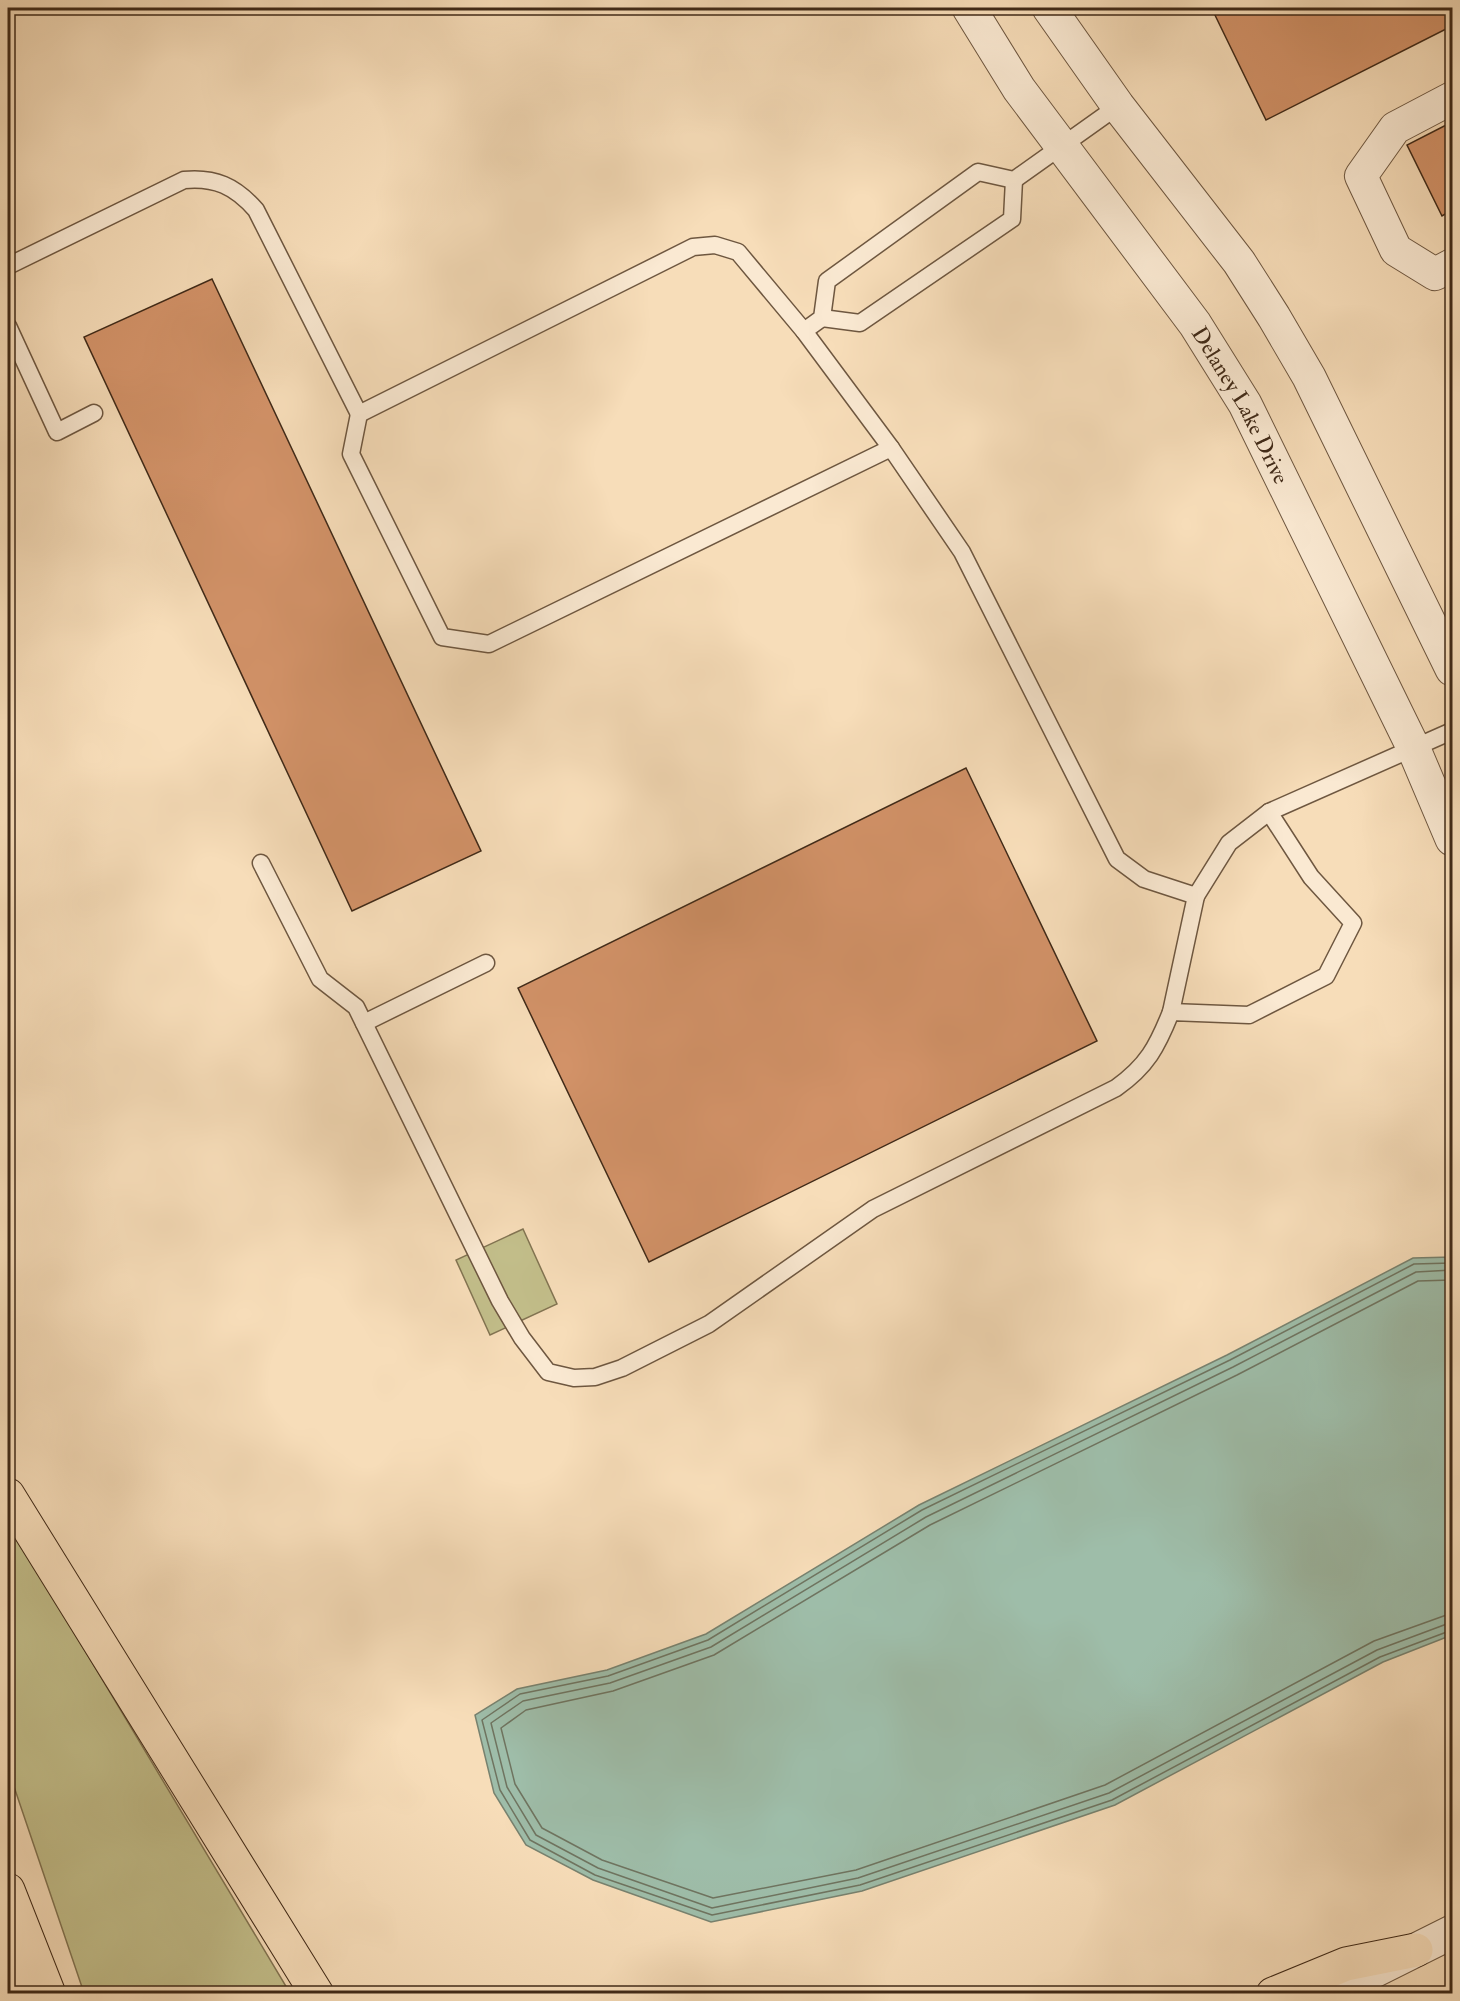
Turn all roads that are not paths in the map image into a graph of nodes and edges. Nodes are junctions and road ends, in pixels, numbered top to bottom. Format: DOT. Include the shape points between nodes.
graph roads {
  1 [pos="969,8"];
  2 [pos="1048,8"];
  3 [pos="1452,98"];
  4 [pos="1118,105"];
  5 [pos="1060,146"];
  6 [pos="1014,180"];
  7 [pos="8,266"];
  8 [pos="1452,266"];
  9 [pos="822,318"];
  10 [pos="8,326"];
  11 [pos="804,331"];
  12 [pos="94,413"];
  13 [pos="358,414"];
  14 [pos="891,448"];
  15 [pos="1452,669"];
  16 [pos="1452,731"];
  17 [pos="1413,747"];
  18 [pos="1269,812"];
  19 [pos="1452,839"];
  20 [pos="261,863"];
  21 [pos="1196,896"];
  22 [pos="486,963"];
  23 [pos="1171,1012"];
  24 [pos="364,1023"];
  25 [pos="8,1496"];
  26 [pos="8,1890"];
  27 [pos="1452,1932"];
  28 [pos="1416,1950"];
  29 [pos="292,1951"];
  30 [pos="8,1964"];
  31 [pos="17,1994"];
  32 [pos="49,1994"];
  33 [pos="316,1994"];
  34 [pos="333,1994"];
  35 [pos="1274,1994"];
  36 [pos="1328,1994"];
  1 -- 5 [label="street, Delaney Lake Drive"];
  2 -- 4 [label="street"];
  3 -- 8 [label="street" via="1395,128 1361,176 1396,250 1436,274"];
  4 -- 5 [label="lane"];
  4 -- 15 [label="street" via="1239,262 1274,317 1309,377"];
  5 -- 6 [label="lane"];
  5 -- 17 [label="street, Delaney Lake Drive" via="1195,324 1245,404"];
  6 -- 9 [label="lane" via="978,172 827,281"];
  6 -- 9 [label="lane" via="1012,219 861,323"];
  7 -- 13 [label="lane" via="184,180 205,178 222,183 242,194 256,210"];
  9 -- 11 [label="lane"];
  10 -- 12 [label="lane" via="57,432"];
  11 -- 13 [label="lane" via="738,252 715,245 693,247"];
  11 -- 14 [label="lane"];
  13 -- 14 [label="lane" via="351,454 442,637 489,644"];
  14 -- 21 [label="lane" via="962,552 1114,854 1144,879"];
  16 -- 17 [label="lane"];
  17 -- 18 [label="lane"];
  17 -- 19 [label="street, Delaney Lake Drive"];
  18 -- 21 [label="lane" via="1228,843"];
  18 -- 23 [label="lane" via="1311,876 1353,923 1326,976 1249,1016"];
  20 -- 24 [label="lane" via="320,979 356,1007"];
  21 -- 23 [label="lane"];
  22 -- 24 [label="lane"];
  23 -- 24 [label="lane" via="1155,1050 1134,1075 1116,1088 873,1209 709,1324 622,1368 595,1377 574,1378 548,1372 500,1301"];
  25 -- 29 [label="highway"];
  26 -- 32 [label="highway"];
  27 -- 28 [label="street"];
  28 -- 35 [label="highway" via="1346,1964"];
  28 -- 36 [label="street"];
  29 -- 33 [label="highway"];
  29 -- 34 [label="highway"];
  30 -- 31 [label="highway"];
}
